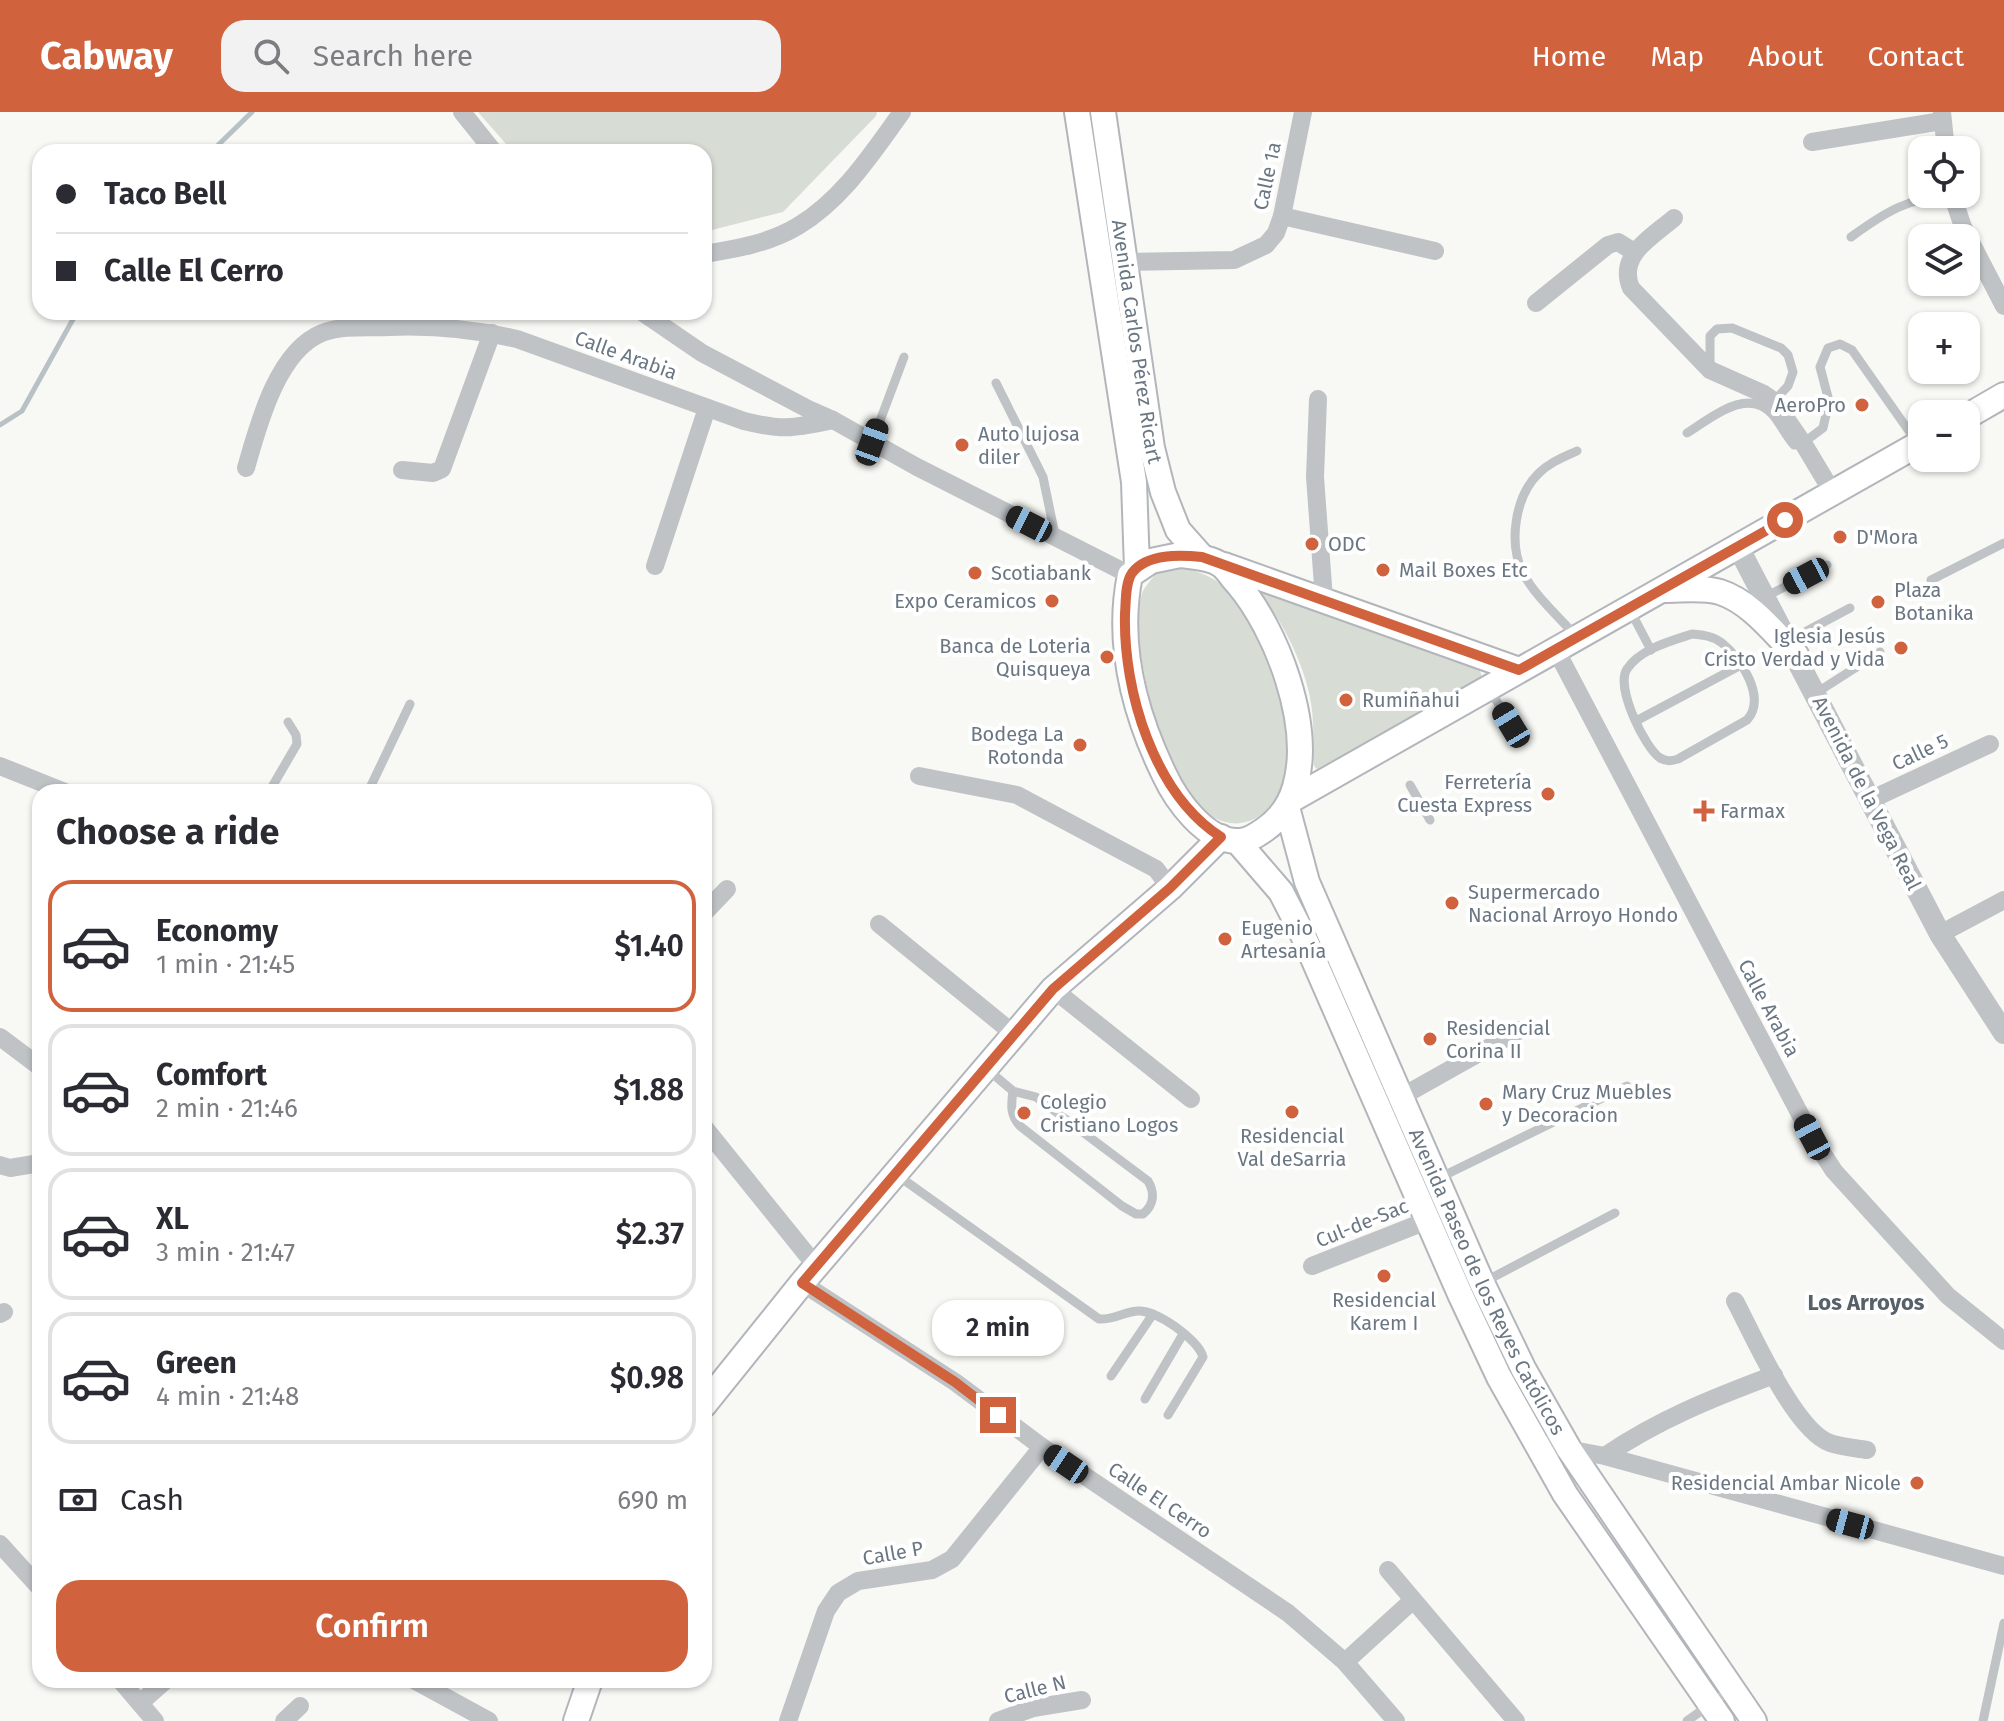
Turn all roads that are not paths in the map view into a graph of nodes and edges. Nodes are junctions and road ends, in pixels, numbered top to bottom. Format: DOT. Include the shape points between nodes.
graph roads {
  1 [pos="462,112"];
  2 [pos="902,112"];
  3 [pos="1077,112"];
  4 [pos="1103,112"];
  5 [pos="1303,112"];
  6 [pos="1942,117"];
  7 [pos="1812,142"];
  8 [pos="488,144"];
  9 [pos="1908,203"];
  10 [pos="1956,208"];
  11 [pos="1282,216"];
  12 [pos="1674,218"];
  13 [pos="1851,237"];
  14 [pos="1435,251"];
  15 [pos="1634,252"];
  16 [pos="712,253"];
  17 [pos="1125,262"];
  18 [pos="1536,303"];
  19 [pos="2004,306"];
  20 [pos="652,320"];
  21 [pos="492,333"];
  22 [pos="904,357"];
  23 [pos="1710,370"];
  24 [pos="996,383"];
  25 [pos="1318,399"];
  26 [pos="1774,401"];
  27 [pos="2001,403"];
  28 [pos="707,408"];
  29 [pos="1980,411"];
  30 [pos="833,420"];
  31 [pos="1908,427"];
  32 [pos="1687,433"];
  33 [pos="872,442"];
  34 [pos="1803,443"];
  35 [pos="1908,450"];
  36 [pos="1577,451"];
  37 [pos="246,468"];
  38 [pos="402,470"];
  39 [pos="1833,493"];
  40 [pos="1056,537"];
  41 [pos="2004,543"];
  42 [pos="1738,547"];
  43 [pos="1211,561"];
  44 [pos="1827,565"];
  45 [pos="655,566"];
  46 [pos="1134,571"];
  47 [pos="1931,580"];
  48 [pos="1661,590"];
  49 [pos="1765,597"];
  50 [pos="1324,599"];
  51 [pos="1629,608"];
  52 [pos="1850,608"];
  53 [pos="1578,638"];
  54 [pos="1792,648"];
  55 [pos="1556,650"];
  56 [pos="1651,650"];
  57 [pos="1880,652"];
  58 [pos="1741,665"];
  59 [pos="1519,670"];
  60 [pos="1489,688"];
  61 [pos="1816,693"];
  62 [pos="410,704"];
  63 [pos="1636,721"];
  64 [pos="288,722"];
  65 [pos="1511,725"];
  66 [pos="1990,744"];
  67 [pos="0,766"];
  68 [pos="919,776"];
  69 [pos="45,784"];
  70 [pos="274,784"];
  71 [pos="372,784"];
  72 [pos="1410,785"];
  73 [pos="1870,800"];
  74 [pos="1289,804"];
  75 [pos="1430,820"];
  76 [pos="1229,840"];
  77 [pos="1170,888"];
  78 [pos="727,889"];
  79 [pos="2004,900"];
  80 [pos="712,905"];
  81 [pos="879,924"];
  82 [pos="1940,934"];
  83 [pos="1053,989"];
  84 [pos="1520,1030"];
  85 [pos="2004,1033"];
  86 [pos="1014,1034"];
  87 [pos="0,1037"];
  88 [pos="32,1061"];
  89 [pos="985,1068"];
  90 [pos="1627,1086"];
  91 [pos="1013,1091"];
  92 [pos="1401,1097"];
  93 [pos="1191,1099"];
  94 [pos="712,1138"];
  95 [pos="32,1164"];
  96 [pos="0,1165"];
  97 [pos="895,1173"];
  98 [pos="1436,1179"];
  99 [pos="1615,1213"];
  100 [pos="1429,1220"];
  101 [pos="1312,1266"];
  102 [pos="809,1274"];
  103 [pos="1471,1288"];
  104 [pos="1735,1301"];
  105 [pos="1153,1314"];
  106 [pos="1183,1334"];
  107 [pos="2004,1341"];
  108 [pos="1774,1375"];
  109 [pos="1111,1376"];
  110 [pos="712,1395"];
  111 [pos="1145,1399"];
  112 [pos="1168,1415"];
  113 [pos="1535,1443"];
  114 [pos="1042,1447"];
  115 [pos="1569,1449"];
  116 [pos="1867,1450"];
  117 [pos="1605,1456"];
  118 [pos="0,1544"];
  119 [pos="2004,1566"];
  120 [pos="1388,1570"];
  121 [pos="32,1579"];
  122 [pos="1412,1601"];
  123 [pos="2004,1623"];
  124 [pos="1345,1662"];
  125 [pos="127,1688"];
  126 [pos="157,1688"];
  127 [pos="429,1688"];
  128 [pos="585,1688"];
  129 [pos="1732,1689"];
  130 [pos="1082,1700"];
  131 [pos="140,1703"];
  132 [pos="300,1706"];
  133 [pos="1716,1712"];
  134 [pos="1032,1714"];
  135 [pos="155,1721"];
  136 [pos="284,1721"];
  137 [pos="489,1721"];
  138 [pos="576,1721"];
  139 [pos="788,1721"];
  140 [pos="998,1721"];
  141 [pos="1396,1721"];
  142 [pos="1516,1721"];
  143 [pos="1687,1721"];
  144 [pos="1754,1721"];
  145 [pos="1983,1721"];
  1 -- 8 [label="street"];
  2 -- 16 [label="street" via="845,187 799,226 741,248"];
  3 -- 46 [label="main road, Avenida Carlos Pérez Ricart" via="1134,482"];
  4 -- 17 [label="main road, Avenida Carlos Pérez Ricart"];
  5 -- 11 [label="street, Calle 1a"];
  6 -- 7 [label="street"];
  9 -- 13 [label="lane"];
  10 -- 19 [label="street"];
  11 -- 14 [label="street"];
  11 -- 17 [label="street, Calle 1a" via="1266,245 1234,260"];
  12 -- 15 [label="street"];
  15 -- 18 [label="street" via="1618,242 1608,245"];
  15 -- 23 [label="street" via="1627,272 1631,288"];
  17 -- 43 [label="main road, Avenida Carlos Pérez Ricart" via="1163,492 1178,530"];
  20 -- 30 [label="street" via="702,353"];
  21 -- 28 [label="street, Calle Arabia"];
  21 -- 37 [label="street, Calle Arabia" via="434,325 320,333 288,362 259,421"];
  21 -- 38 [label="street" via="442,469"];
  22 -- 33 [label="lane"];
  23 -- 26 [label="street"];
  23 -- 26 [label="lane" via="1710,336 1717,329 1732,328 1781,348 1793,372"];
  24 -- 40 [label="lane" via="1043,477"];
  25 -- 50 [label="street" via="1315,477"];
  26 -- 34 [label="street"];
  27 -- 29 [label="main road"];
  28 -- 30 [label="street, Calle Arabia" via="773,428"];
  28 -- 45 [label="street"];
  30 -- 33 [label="street"];
  31 -- 34 [label="lane" via="1852,350 1840,344 1828,348 1820,367 1829,401 1823,428"];
  32 -- 34 [label="lane" via="1732,406 1747,403 1772,413 1794,445"];
  33 -- 40 [label="street"];
  34 -- 39 [label="street"];
  35 -- 39 [label="main road"];
  36 -- 53 [label="lane" via="1538,474 1522,501 1515,541 1524,574"];
  39 -- 42 [label="main road"];
  40 -- 46 [label="street"];
  41 -- 47 [label="lane"];
  42 -- 48 [label="main road"];
  42 -- 49 [label="street, Avenida de la Vega Real"];
  43 -- 46 [label="main road" via="1180,555"];
  43 -- 50 [label="main road"];
  43 -- 74 [label="main road, Avenida Carlos Pérez Ricart" via="1242,589 1268,627 1285,668 1298,749"];
  44 -- 49 [label="lane"];
  46 -- 76 [label="main road, Avenida Carlos Pérez Ricart" via="1126,596 1125,636 1134,697 1148,739 1184,806 1205,827"];
  48 -- 51 [label="main road"];
  48 -- 54 [label="main road" via="1719,591 1753,612"];
  49 -- 54 [label="street, Avenida de la Vega Real"];
  50 -- 59 [label="main road"];
  51 -- 53 [label="main road"];
  51 -- 56 [label="lane"];
  52 -- 54 [label="lane"];
  53 -- 55 [label="main road"];
  54 -- 61 [label="street, Avenida de la Vega Real"];
  55 -- 59 [label="main road"];
  55 -- 107 [label="street, Calle Arabia" via="1834,1171 1948,1296"];
  56 -- 58 [label="lane" via="1692,634 1708,635 1722,642"];
  56 -- 63 [label="lane" via="1627,668 1623,680"];
  57 -- 61 [label="lane"];
  58 -- 63 [label="lane"];
  58 -- 63 [label="lane" via="1755,695 1754,713 1678,759 1657,756"];
  59 -- 60 [label="main road"];
  60 -- 65 [label="lane"];
  60 -- 74 [label="main road"];
  61 -- 73 [label="street, Avenida de la Vega Real"];
  62 -- 71 [label="lane"];
  64 -- 70 [label="lane" via="297,744"];
  66 -- 73 [label="street, Calle 5"];
  67 -- 69 [label="street"];
  68 -- 77 [label="street" via="1017,795 1156,869"];
  72 -- 75 [label="lane"];
  73 -- 82 [label="street, Avenida de la Vega Real"];
  74 -- 76 [label="main road" via="1256,836"];
  74 -- 92 [label="main road, Avenida Paseo de los Reyes Católicos" via="1307,882"];
  76 -- 77 [label="main road"];
  76 -- 100 [label="main road, Avenida Paseo de los Reyes Católicos" via="1281,892"];
  77 -- 83 [label="main road"];
  78 -- 80 [label="street"];
  79 -- 82 [label="street"];
  81 -- 86 [label="street"];
  82 -- 85 [label="street, Avenida de la Vega Real"];
  83 -- 86 [label="main road"];
  83 -- 93 [label="street"];
  84 -- 92 [label="street"];
  86 -- 89 [label="main road"];
  87 -- 88 [label="street"];
  89 -- 91 [label="lane"];
  89 -- 97 [label="main road"];
  90 -- 98 [label="lane"];
  91 -- 91 [label="lane" via="1011,1105 1020,1126 1122,1206 1136,1214 1150,1208 1148,1181 1036,1097"];
  92 -- 98 [label="main road, Avenida Paseo de los Reyes Católicos"];
  94 -- 102 [label="street, Calle El Cerro"];
  95 -- 96 [label="street"];
  97 -- 102 [label="main road"];
  97 -- 105 [label="lane" via="1099,1319 1134,1311"];
  98 -- 103 [label="main road, Avenida Paseo de los Reyes Católicos"];
  99 -- 103 [label="lane"];
  100 -- 101 [label="street, Cul-de-Sac"];
  100 -- 103 [label="main road, Avenida Paseo de los Reyes Católicos"];
  102 -- 110 [label="main road"];
  102 -- 114 [label="street, Calle El Cerro"];
  103 -- 113 [label="main road, Avenida Paseo de los Reyes Católicos" via="1499,1377"];
  103 -- 115 [label="main road, Avenida Paseo de los Reyes Católicos"];
  104 -- 108 [label="street"];
  105 -- 106 [label="lane"];
  105 -- 109 [label="lane"];
  106 -- 111 [label="lane"];
  106 -- 112 [label="lane" via="1196,1342 1203,1357"];
  108 -- 116 [label="street" via="1808,1429 1829,1443"];
  108 -- 117 [label="street" via="1666,1420"];
  113 -- 115 [label="street"];
  113 -- 133 [label="main road, Avenida Paseo de los Reyes Católicos"];
  114 -- 124 [label="street, Calle El Cerro" via="1288,1613"];
  114 -- 139 [label="street, Calle P" via="952,1559 932,1570 858,1581 838,1593 826,1611"];
  115 -- 117 [label="street"];
  115 -- 129 [label="main road, Avenida Paseo de los Reyes Católicos"];
  117 -- 119 [label="street"];
  118 -- 121 [label="street"];
  120 -- 122 [label="street"];
  122 -- 124 [label="street"];
  122 -- 142 [label="street"];
  123 -- 145 [label="lane"];
  124 -- 141 [label="street, Calle El Cerro"];
  125 -- 131 [label="street"];
  126 -- 131 [label="street"];
  127 -- 137 [label="street"];
  128 -- 138 [label="main road"];
  129 -- 133 [label="lane"];
  129 -- 144 [label="main road, Avenida Paseo de los Reyes Católicos"];
  130 -- 134 [label="street, Calle N"];
  131 -- 135 [label="street"];
  132 -- 136 [label="street"];
  133 -- 143 [label="lane"];
  134 -- 140 [label="street, Calle N"];
}
